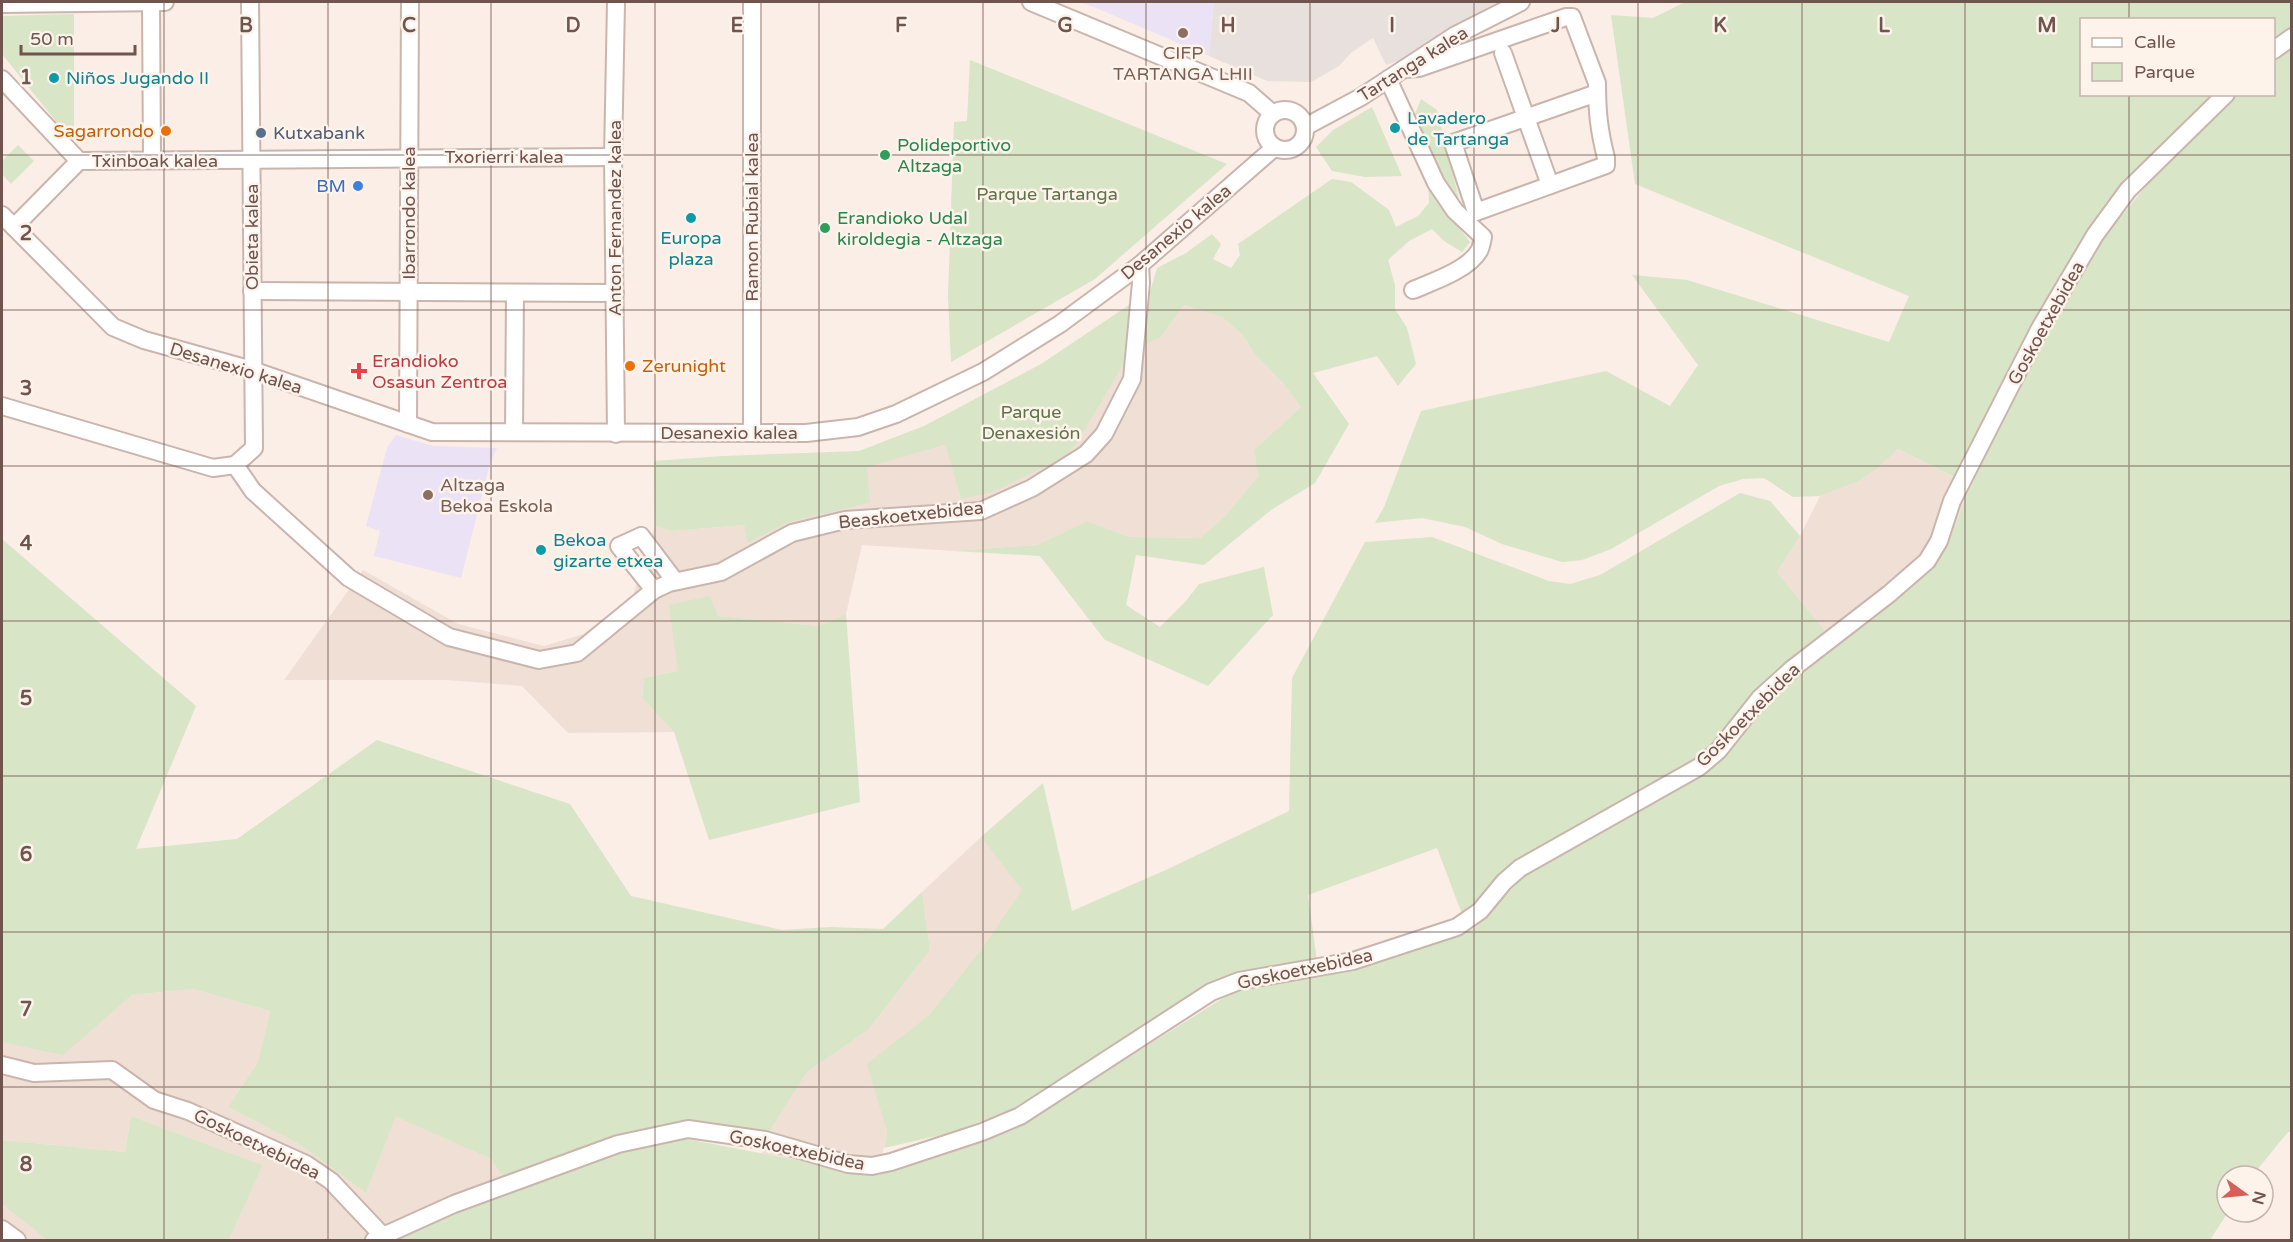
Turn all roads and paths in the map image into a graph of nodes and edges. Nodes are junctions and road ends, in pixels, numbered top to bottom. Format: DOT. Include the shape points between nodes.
graph roads {
  1 [pos="71,2"];
  2 [pos="152,2"];
  3 [pos="165,2"];
  4 [pos="250,2"];
  5 [pos="410,2"];
  6 [pos="616,2"];
  7 [pos="752,2"];
  8 [pos="1031,2"];
  9 [pos="1521,2"];
  10 [pos="3,3"];
  11 [pos="2292,37"];
  12 [pos="2275,49"];
  13 [pos="1503,53"];
  14 [pos="1404,69"];
  15 [pos="2,79"];
  16 [pos="1388,79"];
  17 [pos="1597,93"];
  18 [pos="2224,96"];
  19 [pos="1273,114"];
  20 [pos="1527,117"];
  21 [pos="1305,127"];
  22 [pos="1274,148"];
  23 [pos="410,157"];
  24 [pos="614,157"];
  25 [pos="152,160"];
  26 [pos="251,160"];
  27 [pos="79,161"];
  28 [pos="1550,185"];
  29 [pos="2,215"];
  30 [pos="14,227"];
  31 [pos="1140,265"];
  32 [pos="1413,290"];
  33 [pos="252,291"];
  34 [pos="409,292"];
  35 [pos="515,293"];
  36 [pos="615,293"];
  37 [pos="252,370"];
  38 [pos="2,406"];
  39 [pos="408,424"];
  40 [pos="514,432"];
  41 [pos="752,432"];
  42 [pos="616,434"];
  43 [pos="235,465"];
  44 [pos="675,581"];
  45 [pos="654,590"];
  46 [pos="2,1065"];
  47 [pos="2,1229"];
  48 [pos="378,1238"];
  49 [pos="17,1240"];
  1 -- 2 [label="street"];
  1 -- 10 [label="street"];
  2 -- 3 [label="street"];
  2 -- 25 [label="street"];
  4 -- 26 [label="street, Obieta kalea"];
  5 -- 23 [label="street, Ibarrondo kalea"];
  6 -- 24 [label="street, Anton Fernandez kalea"];
  7 -- 41 [label="street, Ramon Rubial kalea"];
  8 -- 19 [label="street" via="1249,93"];
  9 -- 14 [label="street, Tartanga kalea" via="1454,36"];
  11 -- 12 [label="street"];
  13 -- 20 [label="street"];
  14 -- 16 [label="street, Tartanga kalea"];
  14 -- 17 [label="street" via="1419,68 1572,17 1597,83"];
  15 -- 27 [label="street"];
  16 -- 21 [label="street, Tartanga kalea"];
  16 -- 32 [label="street" via="1436,183 1455,211 1482,237 1480,250 1470,262"];
  17 -- 20 [label="street"];
  17 -- 28 [label="street" via="1596,113 1605,165"];
  18 -- 48 [label="street, Goskoetxebidea" via="2128,190 2095,235 2040,328 1952,501 1939,542 1927,561 1792,669 1760,698 1718,751 1699,767 1520,868 1480,911 1457,927 1353,962 1239,981 1211,992 1020,1116 891,1162 872,1167 848,1164 765,1140 688,1130 618,1144 454,1204"];
  19 -- 21 [label="street" via="1293,112"];
  19 -- 22 [label="street" via="1264,131"];
  20 -- 28 [label="street"];
  20 -- 28 [label="street" via="1453,143 1476,212"];
  21 -- 22 [label="street" via="1298,146 1286,151"];
  22 -- 31 [label="street, Desanexio kalea"];
  23 -- 24 [label="street, Txorierri kalea"];
  23 -- 26 [label="street, Txorierri kalea"];
  23 -- 34 [label="street, Ibarrondo kalea"];
  24 -- 36 [label="street, Anton Fernandez kalea"];
  25 -- 26 [label="street, Txinboak kalea"];
  25 -- 27 [label="street, Txinboak kalea"];
  26 -- 33 [label="street, Obieta kalea"];
  27 -- 30 [label="street, Txinboak kalea"];
  29 -- 30 [label="street"];
  30 -- 37 [label="street, Desanexio kalea" via="113,327 144,340"];
  31 -- 41 [label="street, Desanexio kalea" via="1060,324 983,372 896,414 858,427 806,433"];
  31 -- 44 [label="street, Beaskoetxebidea" via="1132,379 1104,434 1086,454 1032,488 981,511 845,520 792,533 721,572"];
  33 -- 34 [label="street"];
  33 -- 37 [label="street, Obieta kalea"];
  34 -- 35 [label="street"];
  34 -- 39 [label="street, Ibarrondo kalea"];
  35 -- 36 [label="street"];
  35 -- 40 [label="street"];
  36 -- 42 [label="street, Anton Fernandez kalea"];
  37 -- 39 [label="street, Desanexio kalea"];
  37 -- 43 [label="street, Obieta kalea" via="254,448"];
  38 -- 43 [label="street" via="213,468"];
  39 -- 40 [label="street, Desanexio kalea" via="432,432"];
  40 -- 42 [label="street, Desanexio kalea"];
  41 -- 42 [label="street, Desanexio kalea"];
  43 -- 45 [label="street, Beaskoetxebidea" via="253,491 349,578 449,637 539,660 577,653"];
  44 -- 45 [label="street, Beaskoetxebidea"];
  44 -- 45 [label="street" via="641,536 620,546"];
  46 -- 48 [label="street, Goskoetxebidea" via="34,1073 112,1070 154,1100 207,1118 306,1164 332,1181"];
  47 -- 49 [label="street"];
}
